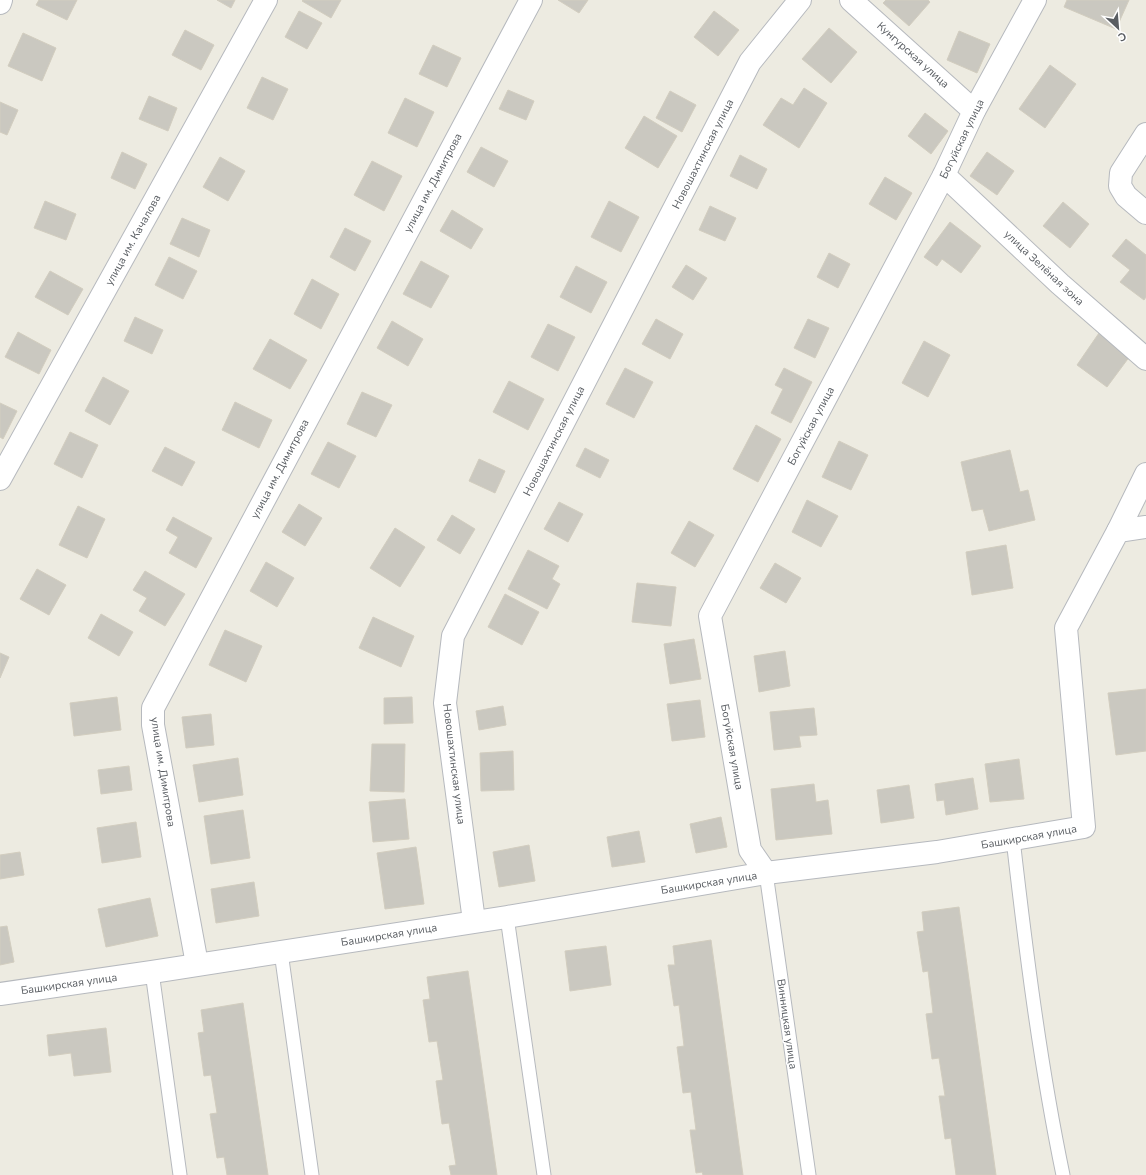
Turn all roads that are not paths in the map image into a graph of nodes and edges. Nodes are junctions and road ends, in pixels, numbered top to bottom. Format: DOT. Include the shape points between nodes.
graph roads {
  1 [pos="266,0"];
  2 [pos="530,0"];
  3 [pos="800,0"];
  4 [pos="851,0"];
  5 [pos="1035,0"];
  6 [pos="974,111"];
  7 [pos="1146,134"];
  8 [pos="944,175"];
  9 [pos="1146,213"];
  10 [pos="1146,359"];
  11 [pos="1146,474"];
  12 [pos="0,479"];
  13 [pos="1146,527"];
  14 [pos="1118,531"];
  15 [pos="1014,839"];
  16 [pos="766,873"];
  17 [pos="507,917"];
  18 [pos="474,921"];
  19 [pos="281,952"];
  20 [pos="197,964"];
  21 [pos="152,972"];
  22 [pos="0,994"];
  23 [pos="180,1175"];
  24 [pos="312,1175"];
  25 [pos="544,1175"];
  26 [pos="809,1175"];
  27 [pos="1063,1175"];
  1 -- 12 [label="street, улица им. Качалова"];
  2 -- 20 [label="street, улица им. Димитрова" via="153,708 153,725"];
  3 -- 18 [label="street, Новошахтинская улица" via="750,62 453,636 445,703"];
  4 -- 6 [label="street, Кунгурская улица"];
  5 -- 6 [label="street, Богуйская улица"];
  6 -- 8 [label="street, Богуйская улица"];
  7 -- 9 [label="street" via="1121,173 1120,186 1126,196"];
  8 -- 10 [label="street, улица Зелёная зона" via="1060,284"];
  8 -- 16 [label="street, Богуйская улица" via="710,616 750,850"];
  11 -- 14 [label="street"];
  13 -- 14 [label="street"];
  14 -- 15 [label="street, Башкирская улица" via="1066,628 1084,827"];
  15 -- 16 [label="street, Башкирская улица" via="937,852"];
  15 -- 27 [label="lane" via="1043,1071"];
  16 -- 17 [label="street, Башкирская улица"];
  16 -- 26 [label="lane, Винницкая улица"];
  17 -- 18 [label="street, Башкирская улица"];
  17 -- 25 [label="lane"];
  18 -- 19 [label="street, Башкирская улица"];
  19 -- 20 [label="street, Башкирская улица"];
  19 -- 24 [label="lane"];
  20 -- 21 [label="street, Башкирская улица"];
  21 -- 22 [label="street, Башкирская улица"];
  21 -- 23 [label="lane"];
}
